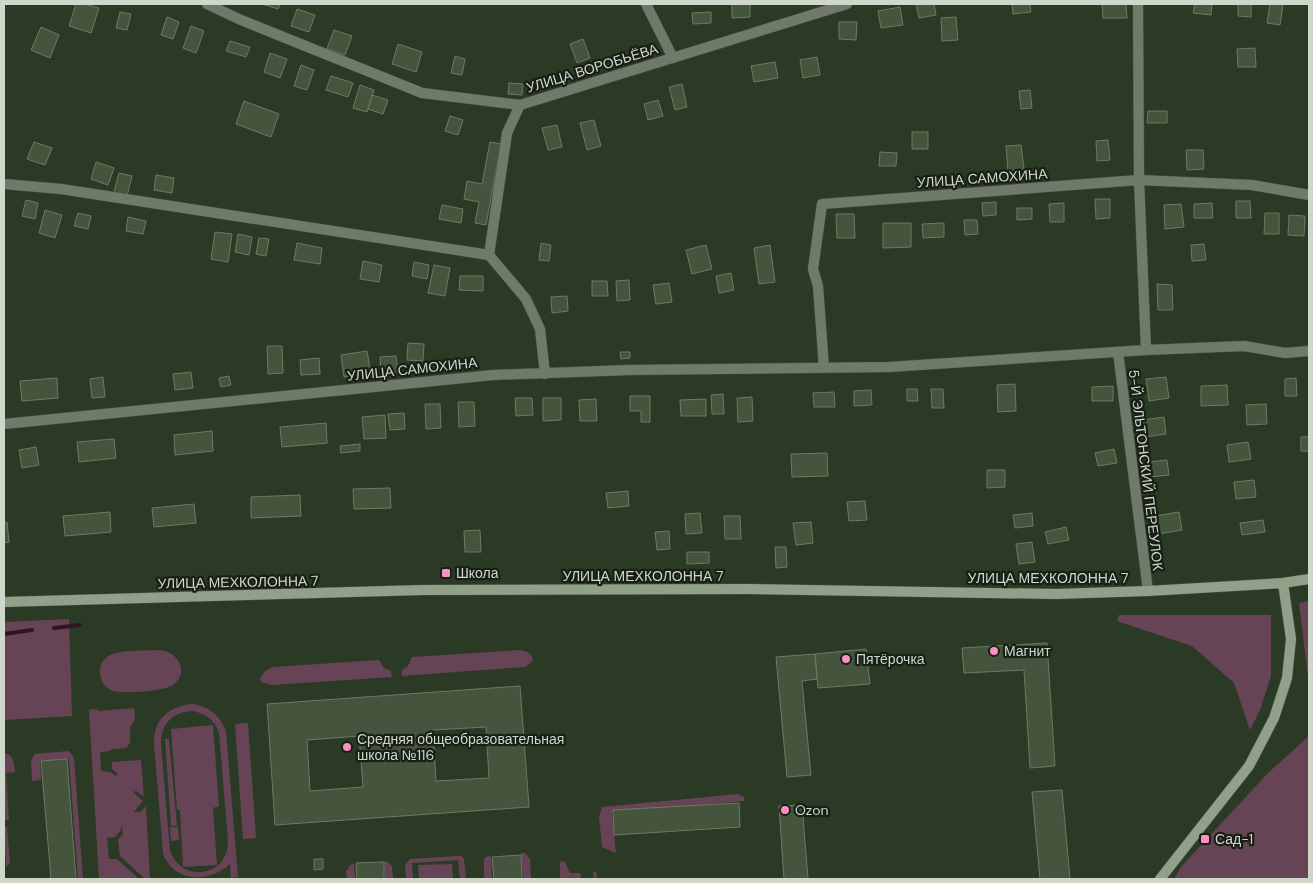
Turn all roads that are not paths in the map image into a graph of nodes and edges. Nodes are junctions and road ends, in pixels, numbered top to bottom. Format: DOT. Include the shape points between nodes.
graph roads {
  1 [pos="206,4"];
  2 [pos="646,4"];
  3 [pos="847,4"];
  4 [pos="1138,4"];
  5 [pos="673,58"];
  6 [pos="520,105"];
  7 [pos="1139,180"];
  8 [pos="4,184"];
  9 [pos="1309,195"];
  10 [pos="489,255"];
  11 [pos="1146,350"];
  12 [pos="1309,351"];
  13 [pos="1118,352"];
  14 [pos="824,368"];
  15 [pos="545,374"];
  16 [pos="4,424"];
  17 [pos="1309,579"];
  18 [pos="1283,583"];
  19 [pos="1148,591"];
  20 [pos="4,602"];
  21 [pos="1160,879"];
  1 -- 6 [label="street, УЛИЦА ВОРОБЬЁВА" via="422,93"];
  2 -- 5 [label="street"];
  3 -- 5 [label="street, УЛИЦА ВОРОБЬЁВА"];
  4 -- 7 [label="street"];
  5 -- 6 [label="street, УЛИЦА ВОРОБЬЁВА"];
  6 -- 10 [label="street" via="507,133"];
  7 -- 9 [label="street, УЛИЦА САМОХИНА" via="1252,185"];
  7 -- 11 [label="street"];
  7 -- 14 [label="street, УЛИЦА САМОХИНА" via="822,204 813,269 818,286"];
  8 -- 10 [label="street" via="60,189"];
  10 -- 15 [label="street" via="526,298 540,329"];
  11 -- 12 [label="street, УЛИЦА САМОХИНА" via="1244,346 1285,353"];
  11 -- 13 [label="street, УЛИЦА САМОХИНА"];
  13 -- 14 [label="street, УЛИЦА САМОХИНА" via="889,367"];
  13 -- 19 [label="street, 5-Й ЭЛЬТОНСКИЙ ПЕРЕУЛОК"];
  14 -- 15 [label="street, УЛИЦА САМОХИНА"];
  15 -- 16 [label="street, УЛИЦА САМОХИНА" via="493,375"];
  17 -- 18 [label="street, УЛИЦА МЕХКОЛОННА 7"];
  18 -- 19 [label="street, УЛИЦА МЕХКОЛОННА 7"];
  18 -- 21 [label="street" via="1291,639 1288,678 1274,718 1249,766"];
  19 -- 20 [label="street, УЛИЦА МЕХКОЛОННА 7" via="1056,594 750,589 424,590"];
}
